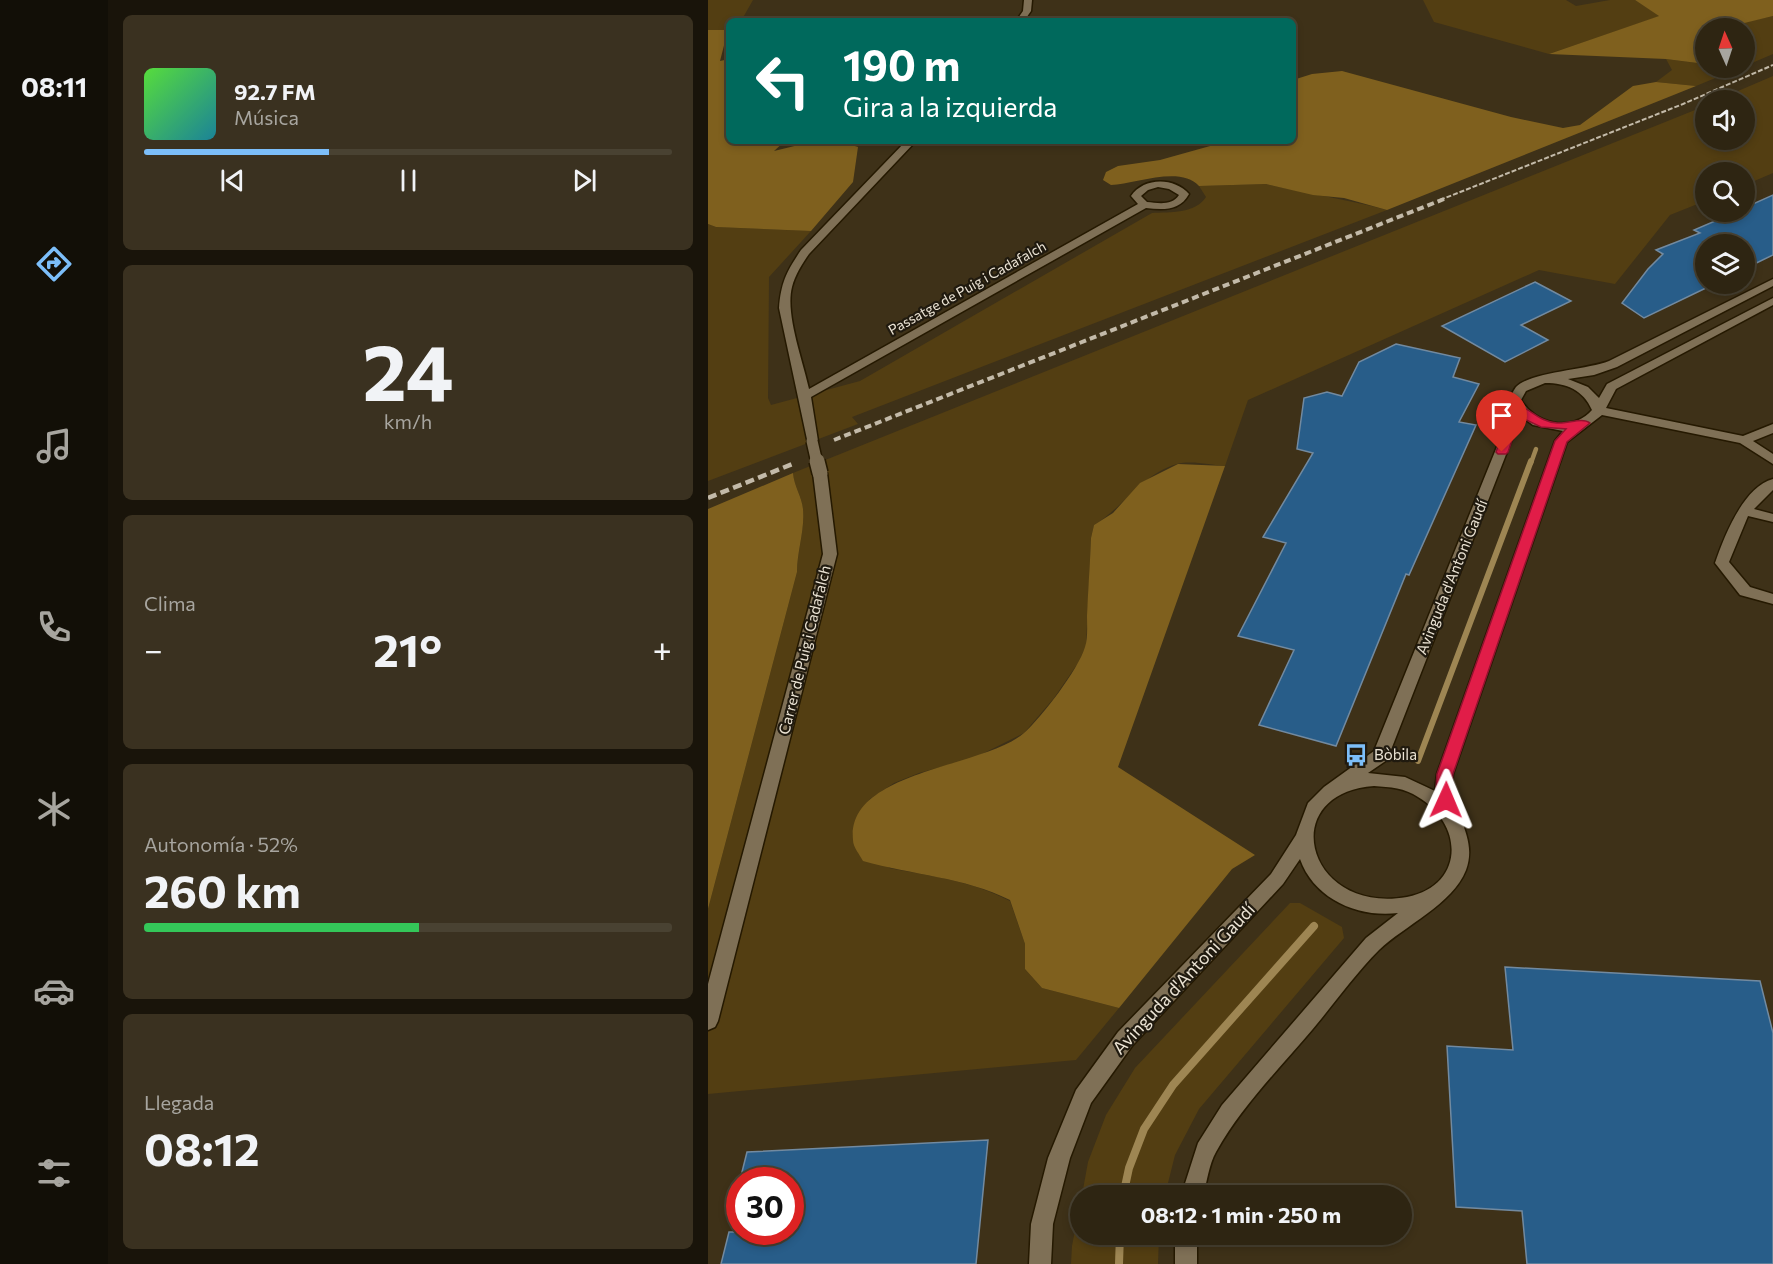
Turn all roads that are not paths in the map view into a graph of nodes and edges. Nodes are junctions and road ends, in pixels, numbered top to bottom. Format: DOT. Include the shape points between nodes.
graph roads {
  1 [pos="1028,0"];
  2 [pos="1022,18"];
  3 [pos="908,144"];
  4 [pos="1144,205"];
  5 [pos="1773,282"];
  6 [pos="1773,300"];
  7 [pos="1537,381"];
  8 [pos="805,396"];
  9 [pos="1518,408"];
  10 [pos="1598,410"];
  11 [pos="1584,423"];
  12 [pos="1773,428"];
  13 [pos="1750,438"];
  14 [pos="1773,442"];
  15 [pos="1773,460"];
  16 [pos="1773,483"];
  17 [pos="1745,511"];
  18 [pos="1773,518"];
  19 [pos="1773,599"];
  20 [pos="1330,792"];
  21 [pos="1448,813"];
  22 [pos="1304,838"];
  23 [pos="1431,896"];
  24 [pos="708,1021"];
  25 [pos="1195,1185"];
  26 [pos="1186,1245"];
  27 [pos="1040,1264"];
  28 [pos="1186,1264"];
  1 -- 2 [label="street"];
  3 -- 8 [label="street, Carrer de Puig i Cadafalch" via="793,270 786,288 785,308"];
  4 -- 8 [label="street, Passatge de Puig i Cadafalch"];
  5 -- 7 [label="street" via="1613,364"];
  6 -- 10 [label="street" via="1611,387"];
  7 -- 9 [label="street, Avinguda d'Antoni Gaudí" via="1518,390"];
  7 -- 10 [label="street" via="1559,380 1582,387 1596,400"];
  8 -- 24 [label="street, Carrer de Puig i Cadafalch, bridge" via="830,554"];
  9 -- 11 [label="street" via="1545,425"];
  9 -- 20 [label="street, Avinguda d'Antoni Gaudí" via="1381,755"];
  10 -- 11 [label="street"];
  10 -- 13 [label="street"];
  11 -- 21 [label="street" via="1561,441 1549,475 1445,774"];
  12 -- 13 [label="street"];
  13 -- 14 [label="street"];
  13 -- 15 [label="street"];
  16 -- 17 [label="street"];
  17 -- 18 [label="street"];
  17 -- 19 [label="street" via="1735,525 1722,563 1744,591"];
  20 -- 21 [label="street" via="1349,783 1374,779 1400,782 1425,792"];
  20 -- 22 [label="street, Avinguda d'Antoni Gaudí" via="1314,808"];
  21 -- 23 [label="street" via="1458,831 1461,854 1443,889"];
  22 -- 23 [label="street" via="1312,868 1329,888 1354,902 1400,907"];
  22 -- 27 [label="street, Avinguda d'Antoni Gaudí" via="1277,879 1125,1039 1083,1097 1059,1158 1042,1224"];
  23 -- 25 [label="street" via="1373,944 1229,1112 1205,1150"];
  26 -- 28 [label="street"];
}
